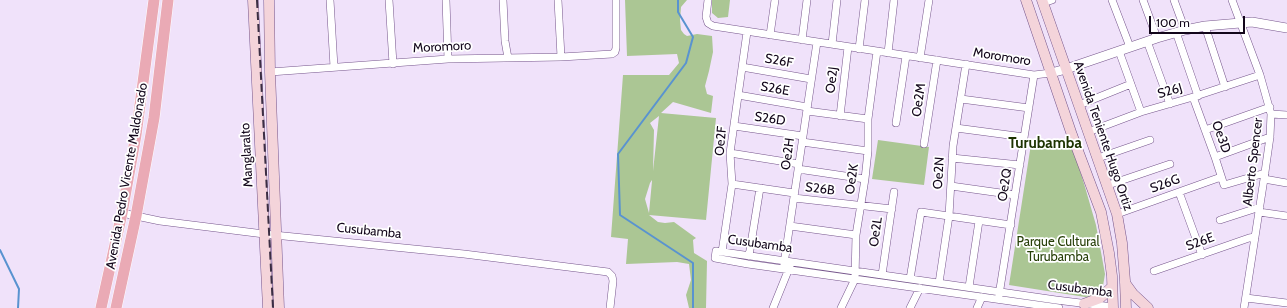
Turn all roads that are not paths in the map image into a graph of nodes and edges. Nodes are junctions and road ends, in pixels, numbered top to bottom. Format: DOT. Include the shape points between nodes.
graph roads {
  1 [pos="154,0"];
  2 [pos="168,0"];
  3 [pos="253,0"];
  4 [pos="269,0"];
  5 [pos="330,0"];
  6 [pos="389,0"];
  7 [pos="446,0"];
  8 [pos="503,0"];
  9 [pos="558,0"];
  10 [pos="616,0"];
  11 [pos="708,0"];
  12 [pos="775,0"];
  13 [pos="807,0"];
  14 [pos="837,0"];
  15 [pos="865,0"];
  16 [pos="894,0"];
  17 [pos="929,0"];
  18 [pos="1026,0"];
  19 [pos="1112,0"];
  20 [pos="1143,0"];
  21 [pos="1174,0"];
  22 [pos="1232,0"];
  23 [pos="1045,1"];
  24 [pos="1240,24"];
  25 [pos="1205,26"];
  26 [pos="1287,28"];
  27 [pos="1180,31"];
  28 [pos="747,32"];
  29 [pos="770,35"];
  30 [pos="1157,38"];
  31 [pos="802,40"];
  32 [pos="1147,41"];
  33 [pos="817,42"];
  34 [pos="832,44"];
  35 [pos="848,47"];
  36 [pos="1130,47"];
  37 [pos="859,49"];
  38 [pos="877,51"];
  39 [pos="1119,51"];
  40 [pos="888,53"];
  41 [pos="906,56"];
  42 [pos="561,57"];
  43 [pos="508,58"];
  44 [pos="920,58"];
  45 [pos="448,59"];
  46 [pos="937,60"];
  47 [pos="393,64"];
  48 [pos="966,64"];
  49 [pos="334,67"];
  50 [pos="742,67"];
  51 [pos="1066,69"];
  52 [pos="270,72"];
  53 [pos="1051,73"];
  54 [pos="1034,75"];
  55 [pos="1260,76"];
  56 [pos="811,79"];
  57 [pos="1131,84"];
  58 [pos="1225,87"];
  59 [pos="738,95"];
  60 [pos="1196,97"];
  61 [pos="961,99"];
  62 [pos="1170,104"];
  63 [pos="1079,105"];
  64 [pos="1029,108"];
  65 [pos="807,109"];
  66 [pos="1271,110"];
  67 [pos="1141,112"];
  68 [pos="1287,115"];
  69 [pos="840,116"];
  70 [pos="868,119"];
  71 [pos="896,123"];
  72 [pos="734,126"];
  73 [pos="956,128"];
  74 [pos="1206,130"];
  75 [pos="1088,132"];
  76 [pos="1024,137"];
  77 [pos="1270,137"];
  78 [pos="802,139"];
  79 [pos="1150,140"];
  80 [pos="924,144"];
  81 [pos="868,151"];
  82 [pos="730,153"];
  83 [pos="1215,157"];
  84 [pos="952,158"];
  85 [pos="1098,158"];
  86 [pos="1170,164"];
  87 [pos="1020,165"];
  88 [pos="798,166"];
  89 [pos="1265,176"];
  90 [pos="1221,177"];
  91 [pos="865,179"];
  92 [pos="1287,183"];
  93 [pos="732,184"];
  94 [pos="1108,185"];
  95 [pos="951,186"];
  96 [pos="760,188"];
  97 [pos="894,192"];
  98 [pos="1180,192"];
  99 [pos="794,195"];
  100 [pos="1015,195"];
  101 [pos="860,206"];
  102 [pos="892,209"];
  103 [pos="1260,209"];
  104 [pos="122,213"];
  105 [pos="1117,214"];
  106 [pos="136,216"];
  107 [pos="949,216"];
  108 [pos="1287,216"];
  109 [pos="1220,220"];
  110 [pos="978,221"];
  111 [pos="1010,225"];
  112 [pos="790,226"];
  113 [pos="264,234"];
  114 [pos="276,235"];
  115 [pos="856,235"];
  116 [pos="1255,237"];
  117 [pos="722,252"];
  118 [pos="1202,254"];
  119 [pos="749,256"];
  120 [pos="787,265"];
  121 [pos="854,271"];
  122 [pos="1154,271"];
  123 [pos="882,275"];
  124 [pos="855,279"];
  125 [pos="910,279"];
  126 [pos="939,283"];
  127 [pos="1125,283"];
  128 [pos="969,287"];
  129 [pos="1112,287"];
  130 [pos="920,288"];
  131 [pos="999,295"];
  132 [pos="982,297"];
  133 [pos="1246,298"];
  134 [pos="1287,303"];
  135 [pos="1084,304"];
  136 [pos="1113,307"];
  137 [pos="102,308"];
  138 [pos="116,308"];
  139 [pos="268,308"];
  140 [pos="279,308"];
  141 [pos="610,308"];
  142 [pos="773,308"];
  143 [pos="841,308"];
  144 [pos="910,308"];
  145 [pos="977,308"];
  146 [pos="1056,308"];
  147 [pos="1126,308"];
  148 [pos="1148,308"];
  149 [pos="1244,308"];
  1 -- 104 [label="main road, Avenida Pedro Vicente Maldonado" via="136,134"];
  2 -- 106 [label="main road, Avenida Pedro Vicente Maldonado" via="154,118"];
  3 -- 113 [label="main road, Manglaralto"];
  4 -- 52 [label="main road, Manglaralto"];
  5 -- 49 [label="street"];
  6 -- 47 [label="street"];
  7 -- 45 [label="street"];
  8 -- 43 [label="street"];
  9 -- 42 [label="street"];
  10 -- 42 [label="street, Moromoro" via="615,52"];
  11 -- 28 [label="street, Moromoro" via="708,23"];
  12 -- 29 [label="street"];
  13 -- 31 [label="street"];
  14 -- 34 [label="street"];
  15 -- 37 [label="street"];
  16 -- 40 [label="street"];
  17 -- 44 [label="street"];
  18 -- 53 [label="main road, Avenida Teniente Hugo Ortiz"];
  19 -- 36 [label="street"];
  20 -- 30 [label="street"];
  21 -- 27 [label="street, Oe3D"];
  22 -- 24 [label="street, Alberto Spencer"];
  23 -- 51 [label="main road, Avenida Teniente Hugo Ortiz"];
  24 -- 25 [label="street, Moromoro"];
  24 -- 26 [label="street, Moromoro" via="1252,22"];
  24 -- 55 [label="street, Alberto Spencer"];
  25 -- 27 [label="street, Moromoro"];
  25 -- 58 [label="street"];
  27 -- 30 [label="street, Moromoro"];
  27 -- 60 [label="street, Oe3D"];
  28 -- 29 [label="street, Moromoro"];
  28 -- 50 [label="street, Oe2F"];
  29 -- 31 [label="street, Moromoro"];
  30 -- 32 [label="street, Moromoro"];
  31 -- 33 [label="street, Moromoro"];
  32 -- 36 [label="street, Moromoro"];
  32 -- 62 [label="street"];
  33 -- 34 [label="street, Moromoro"];
  33 -- 56 [label="street, Oe2H"];
  34 -- 35 [label="street, Moromoro"];
  35 -- 37 [label="street, Moromoro"];
  35 -- 69 [label="street, Oe2J"];
  36 -- 39 [label="street, Moromoro"];
  37 -- 38 [label="street, Moromoro"];
  38 -- 40 [label="street, Moromoro"];
  38 -- 70 [label="street, Oe2K"];
  39 -- 51 [label="street, Moromoro"];
  39 -- 57 [label="street"];
  40 -- 41 [label="street, Moromoro"];
  41 -- 44 [label="street, Moromoro"];
  41 -- 71 [label="street"];
  42 -- 43 [label="street, Moromoro"];
  43 -- 45 [label="street, Moromoro"];
  44 -- 46 [label="street, Moromoro"];
  45 -- 47 [label="street, Moromoro"];
  46 -- 48 [label="street, Moromoro"];
  46 -- 80 [label="street, Oe2M"];
  47 -- 49 [label="street, Moromoro"];
  48 -- 54 [label="street, Moromoro"];
  48 -- 61 [label="street, Oe2N"];
  49 -- 52 [label="street, Moromoro"];
  50 -- 56 [label="street, S26F"];
  50 -- 59 [label="street, Oe2F"];
  51 -- 53 [label="street, Moromoro"];
  51 -- 63 [label="main road, Avenida Teniente Hugo Ortiz"];
  52 -- 114 [label="main road, Manglaralto"];
  53 -- 54 [label="street, Moromoro"];
  53 -- 129 [label="main road, Avenida Teniente Hugo Ortiz" via="1101,212"];
  54 -- 64 [label="street, Oe2Q"];
  55 -- 58 [label="street, S26J"];
  55 -- 66 [label="street, Alberto Spencer"];
  56 -- 65 [label="street, Oe2H"];
  57 -- 63 [label="street"];
  57 -- 67 [label="street"];
  58 -- 60 [label="street, S26J"];
  59 -- 65 [label="street, S26E"];
  59 -- 72 [label="street, Oe2F"];
  60 -- 62 [label="street, S26J"];
  60 -- 74 [label="street, Oe3D"];
  61 -- 64 [label="street"];
  61 -- 73 [label="street, Oe2N"];
  62 -- 67 [label="street, S26J"];
  63 -- 75 [label="main road, Avenida Teniente Hugo Ortiz"];
  64 -- 76 [label="street, Oe2Q"];
  65 -- 69 [label="street, S26E"];
  65 -- 78 [label="street, Oe2H"];
  66 -- 68 [label="street"];
  66 -- 74 [label="street"];
  66 -- 77 [label="street, Alberto Spencer"];
  67 -- 75 [label="street, S26J"];
  69 -- 70 [label="street, S26E"];
  70 -- 81 [label="street, Oe2K"];
  72 -- 78 [label="street, S26D"];
  72 -- 82 [label="street, Oe2F"];
  73 -- 76 [label="street"];
  73 -- 84 [label="street, Oe2N"];
  74 -- 83 [label="street, Oe3D"];
  75 -- 85 [label="main road, Avenida Teniente Hugo Ortiz"];
  76 -- 87 [label="street, Oe2Q"];
  77 -- 83 [label="street"];
  77 -- 89 [label="street, Alberto Spencer"];
  78 -- 81 [label="street, S26D"];
  78 -- 88 [label="street, Oe2H"];
  79 -- 85 [label="street"];
  81 -- 91 [label="street, Oe2K"];
  82 -- 88 [label="street"];
  82 -- 93 [label="street, Oe2F"];
  83 -- 90 [label="street, Oe3D"];
  84 -- 87 [label="street"];
  84 -- 95 [label="street, Oe2N"];
  85 -- 94 [label="main road, Avenida Teniente Hugo Ortiz"];
  86 -- 94 [label="street"];
  87 -- 100 [label="street, Oe2Q"];
  88 -- 91 [label="street"];
  88 -- 99 [label="street, Oe2H"];
  89 -- 90 [label="street, Oe3D" via="1224,186"];
  89 -- 92 [label="street"];
  89 -- 103 [label="street, Alberto Spencer"];
  90 -- 98 [label="street, S26G"];
  91 -- 101 [label="street, Oe2K"];
  93 -- 96 [label="street, S26B"];
  93 -- 117 [label="street, Oe2F"];
  94 -- 105 [label="main road, Avenida Teniente Hugo Ortiz"];
  95 -- 100 [label="street"];
  95 -- 107 [label="street, Oe2N"];
  96 -- 99 [label="street, S26B"];
  96 -- 119 [label="street"];
  97 -- 102 [label="street, Oe2L"];
  98 -- 105 [label="street, S26G"];
  98 -- 118 [label="street"];
  99 -- 101 [label="street, S26B"];
  99 -- 112 [label="street, Oe2H"];
  100 -- 111 [label="street, Oe2Q"];
  101 -- 102 [label="street, S26B"];
  101 -- 115 [label="street, Oe2K"];
  102 -- 123 [label="street, Oe2L"];
  103 -- 108 [label="street"];
  103 -- 109 [label="street"];
  103 -- 116 [label="street, Alberto Spencer"];
  104 -- 106 [label="street, Cusubamba"];
  104 -- 137 [label="main road, Avenida Pedro Vicente Maldonado"];
  105 -- 127 [label="main road, Avenida Teniente Hugo Ortiz"];
  106 -- 113 [label="street, Cusubamba"];
  106 -- 138 [label="main road, Avenida Pedro Vicente Maldonado"];
  107 -- 110 [label="street"];
  107 -- 125 [label="street" via="921,212"];
  107 -- 126 [label="street, Oe2N"];
  110 -- 111 [label="street"];
  110 -- 128 [label="street"];
  111 -- 131 [label="street, Oe2Q"];
  112 -- 115 [label="street"];
  112 -- 120 [label="street, Oe2H"];
  113 -- 114 [label="street, Cusubamba"];
  113 -- 139 [label="main road, Manglaralto"];
  114 -- 140 [label="main road, Manglaralto"];
  114 -- 141 [label="street, Cusubamba" via="608,272 613,281"];
  115 -- 121 [label="street, Oe2K"];
  116 -- 118 [label="street, S26E"];
  116 -- 133 [label="street, Alberto Spencer"];
  117 -- 119 [label="street, Cusubamba"];
  117 -- 120 [label="street, Cusubamba" via="716,251 715,258"];
  118 -- 122 [label="street, S26E"];
  119 -- 120 [label="street, Cusubamba"];
  120 -- 121 [label="street, Cusubamba"];
  120 -- 124 [label="street, Cusubamba"];
  120 -- 142 [label="street, Oe2H"];
  121 -- 123 [label="street, Cusubamba"];
  121 -- 124 [label="street, Oe2K"];
  123 -- 125 [label="street, Cusubamba"];
  124 -- 130 [label="street, Cusubamba"];
  124 -- 143 [label="street"];
  125 -- 126 [label="street, Cusubamba"];
  126 -- 128 [label="street, Cusubamba"];
  127 -- 147 [label="main road, Avenida Teniente Hugo Ortiz"];
  127 -- 148 [label="main road"];
  128 -- 131 [label="street, Cusubamba"];
  129 -- 135 [label="main road" via="1100,298"];
  129 -- 136 [label="main road, Avenida Teniente Hugo Ortiz"];
  130 -- 132 [label="street, Cusubamba"];
  130 -- 144 [label="street"];
  131 -- 132 [label="street, Cusubamba"];
  131 -- 135 [label="street, Cusubamba"];
  131 -- 146 [label="street, Cusubamba"];
  132 -- 145 [label="street"];
  133 -- 134 [label="street"];
  133 -- 149 [label="street, Alberto Spencer"];
  135 -- 136 [label="street, Cusubamba"];
  136 -- 147 [label="street, Cusubamba"];
}
